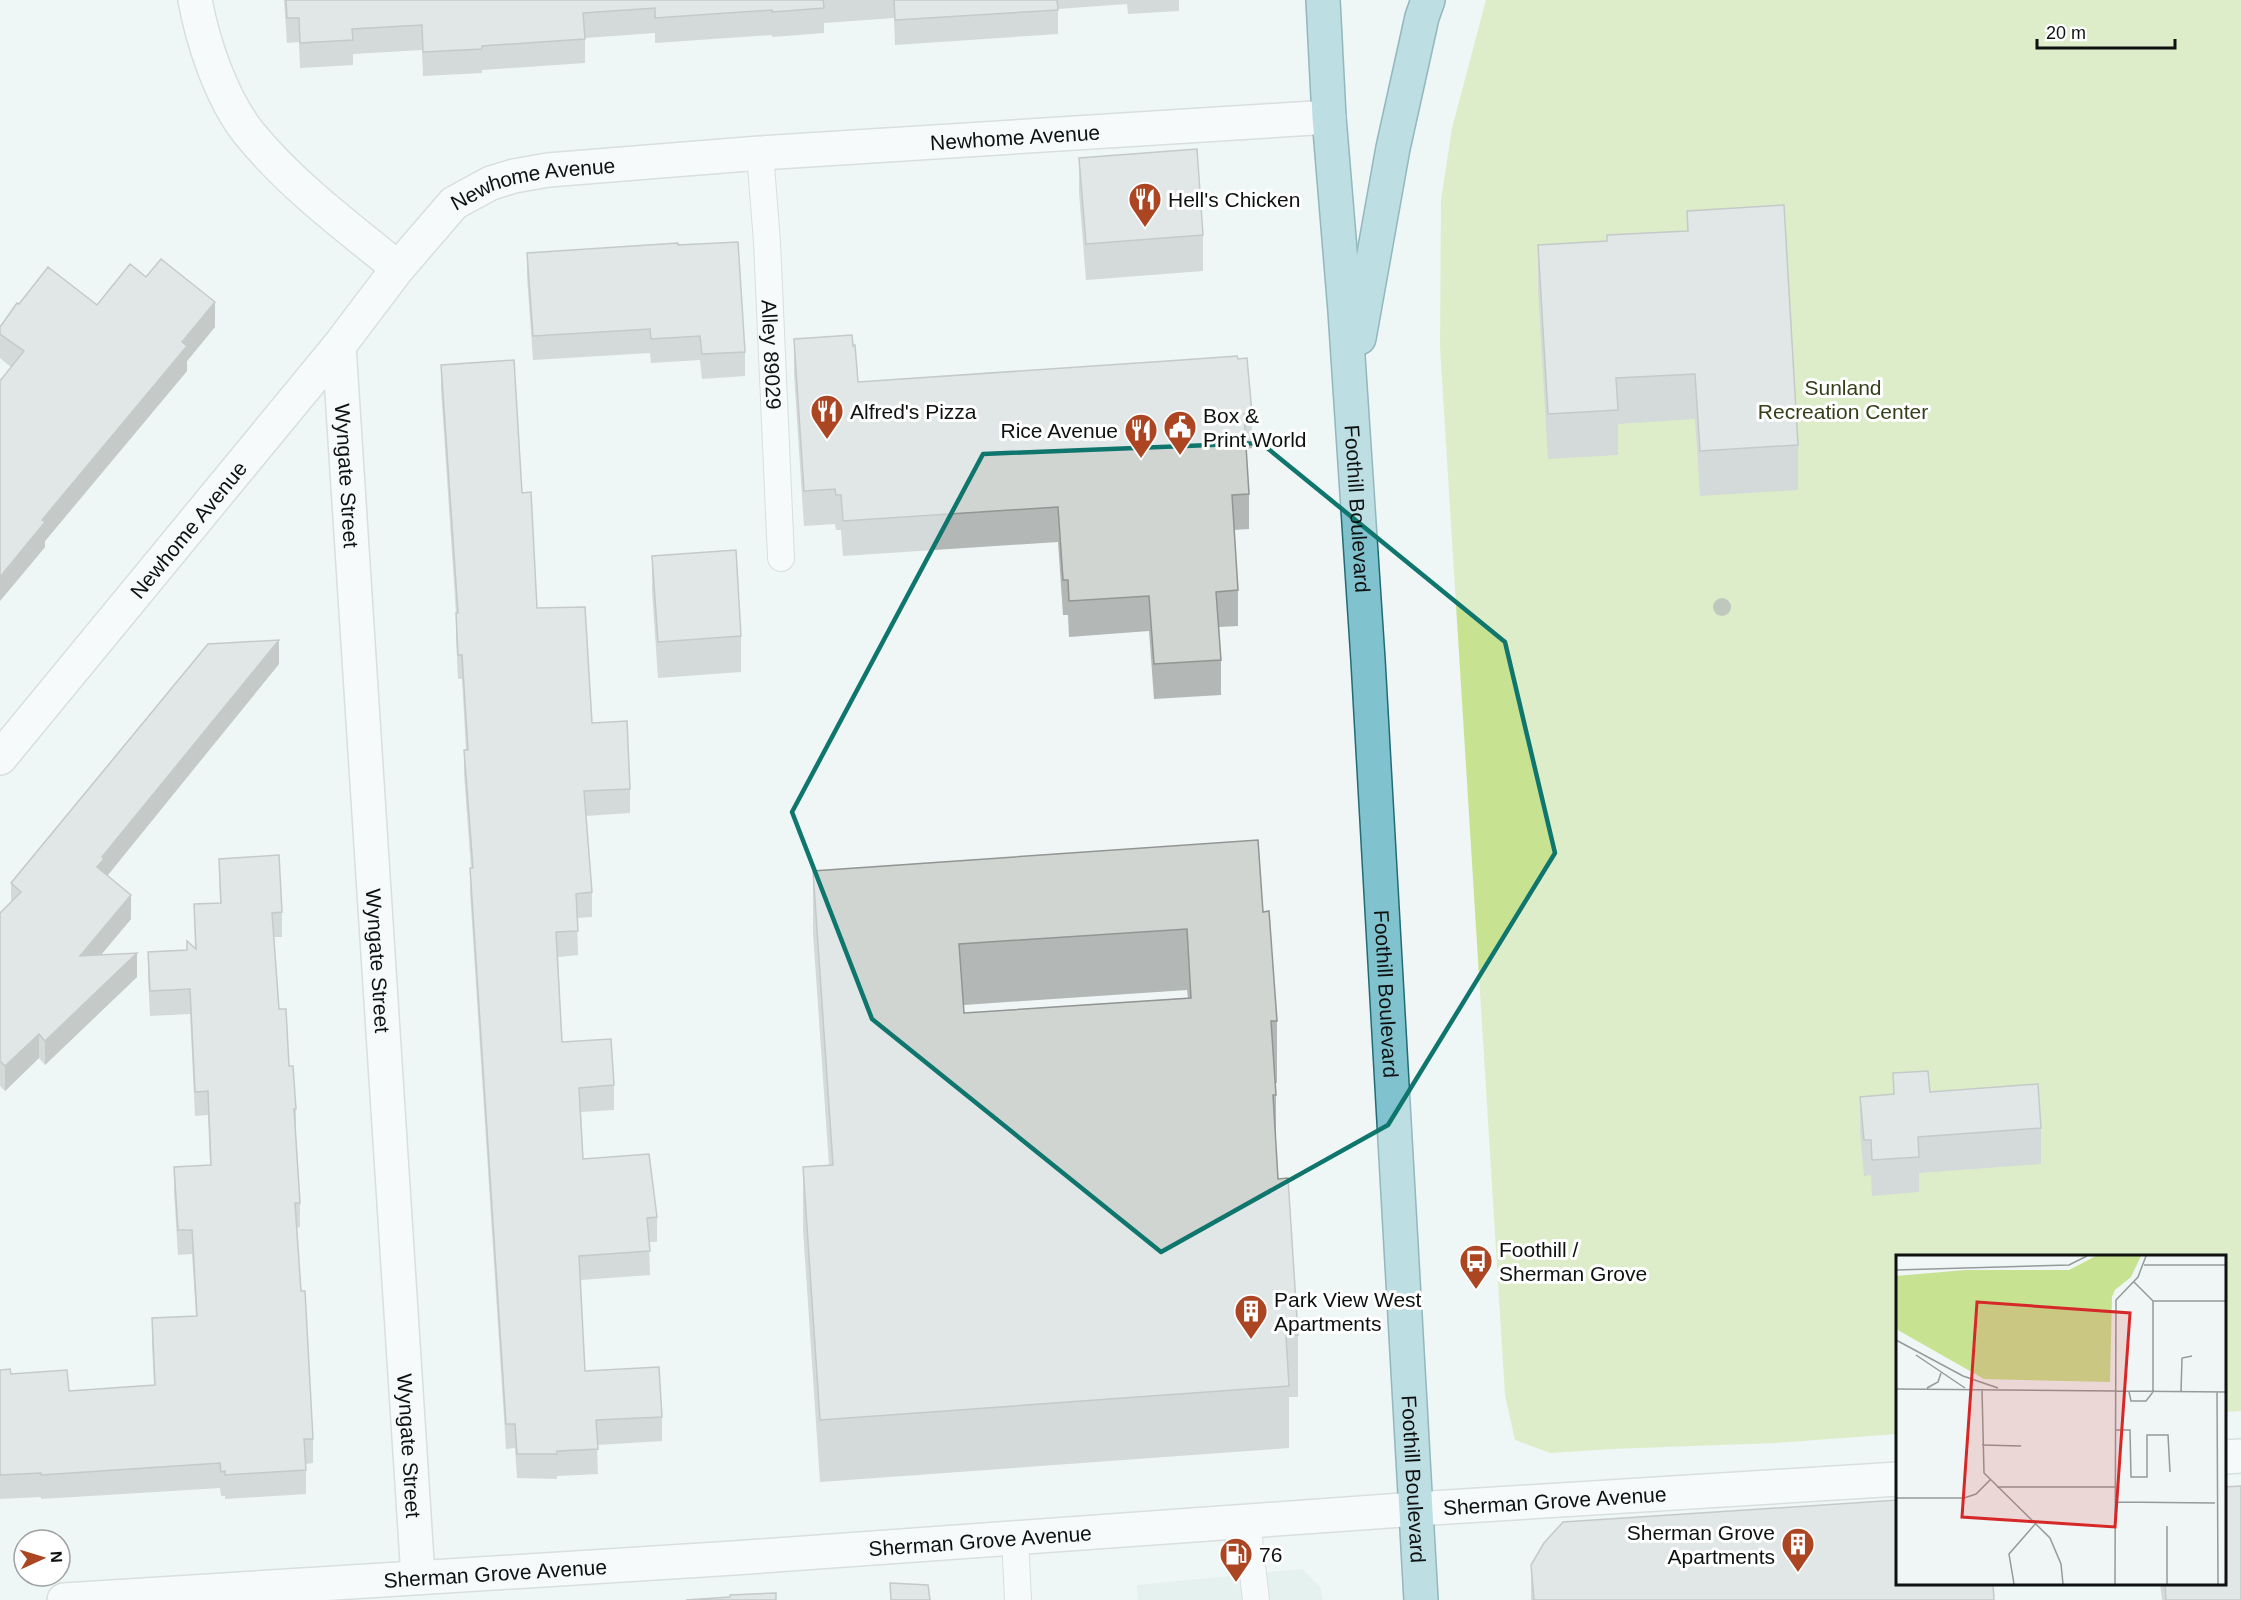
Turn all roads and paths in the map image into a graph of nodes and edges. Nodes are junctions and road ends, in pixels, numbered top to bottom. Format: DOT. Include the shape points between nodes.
graph roads {
  1 [pos="195,0"];
  2 [pos="1323,0"];
  3 [pos="1428,0"];
  4 [pos="1329,117"];
  5 [pos="760,153"];
  6 [pos="398,268"];
  7 [pos="339,345"];
  8 [pos="1350,387"];
  9 [pos="781,558"];
  10 [pos="0,758"];
  11 [pos="2241,1456"];
  12 [pos="2226,1457"];
  13 [pos="1896,1479"];
  14 [pos="1416,1509"];
  15 [pos="1247,1521"];
  16 [pos="1015,1537"];
  17 [pos="418,1577"];
  18 [pos="262,1594"];
  19 [pos="64,1600"];
  20 [pos="1018,1600"];
  21 [pos="1256,1600"];
  22 [pos="1421,1600"];
  1 -- 6 [label="street" via="211,60 248,131 292,180"];
  2 -- 4 [label="main road, Foothill Boulevard"];
  3 -- 8 [label="main road, Foothill Boulevard" via="1393,148"];
  4 -- 5 [label="street, Newhome Avenue"];
  4 -- 8 [label="main road, Foothill Boulevard"];
  5 -- 6 [label="street, Newhome Avenue" via="548,170 507,178 454,203"];
  5 -- 9 [label="lane, Alley 89029"];
  6 -- 7 [label="street, Newhome Avenue"];
  7 -- 10 [label="street, Newhome Avenue"];
  7 -- 17 [label="street, Wyngate Street"];
  8 -- 14 [label="main road, Foothill Boulevard"];
  11 -- 12 [label="street"];
  13 -- 14 [label="street, Sherman Grove Avenue"];
  14 -- 15 [label="street, Sherman Grove Avenue"];
  14 -- 22 [label="main road, Foothill Boulevard"];
  15 -- 16 [label="street, Sherman Grove Avenue"];
  15 -- 21 [label="lane"];
  16 -- 17 [label="street, Sherman Grove Avenue"];
  16 -- 20 [label="lane"];
  17 -- 18 [label="street, Sherman Grove Avenue"];
  18 -- 19 [label="street, Sherman Grove Avenue"];
}
